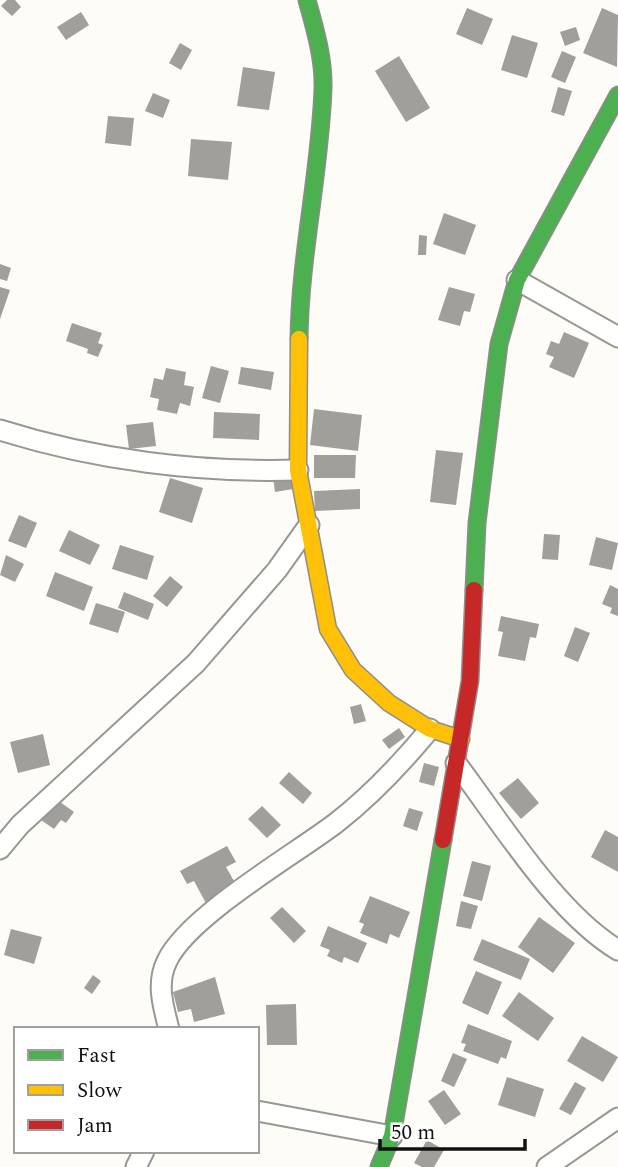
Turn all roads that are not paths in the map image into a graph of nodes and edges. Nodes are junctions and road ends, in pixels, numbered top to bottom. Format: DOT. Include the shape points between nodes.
graph roads {
  1 [pos="307,0"];
  2 [pos="618,95"];
  3 [pos="517,280"];
  4 [pos="618,337"];
  5 [pos="0,430"];
  6 [pos="298,470"];
  7 [pos="309,525"];
  8 [pos="430,729"];
  9 [pos="461,739"];
  10 [pos="456,763"];
  11 [pos="7,827"];
  12 [pos="0,849"];
  13 [pos="618,950"];
  14 [pos="169,1027"];
  15 [pos="259,1111"];
  16 [pos="618,1118"];
  17 [pos="392,1136"];
  18 [pos="569,1161"];
  19 [pos="379,1167"];
  20 [pos="547,1167"];
  1 -- 6 [label="street" via="320,50 323,88 300,285"];
  2 -- 3 [label="street"];
  3 -- 4 [label="street"];
  3 -- 9 [label="street" via="499,344 489,419 477,523 470,681"];
  5 -- 6 [label="street" via="178,467"];
  6 -- 7 [label="street"];
  7 -- 8 [label="street" via="328,629 353,670 389,703"];
  7 -- 11 [label="street" via="277,570 196,663"];
  8 -- 9 [label="street"];
  8 -- 14 [label="street" via="388,779 220,907 175,948 161,979"];
  9 -- 10 [label="street"];
  10 -- 13 [label="street" via="569,912"];
  10 -- 17 [label="street"];
  11 -- 12 [label="street"];
  15 -- 17 [label="street"];
  16 -- 18 [label="street"];
  17 -- 19 [label="street"];
  18 -- 20 [label="street"];
}
